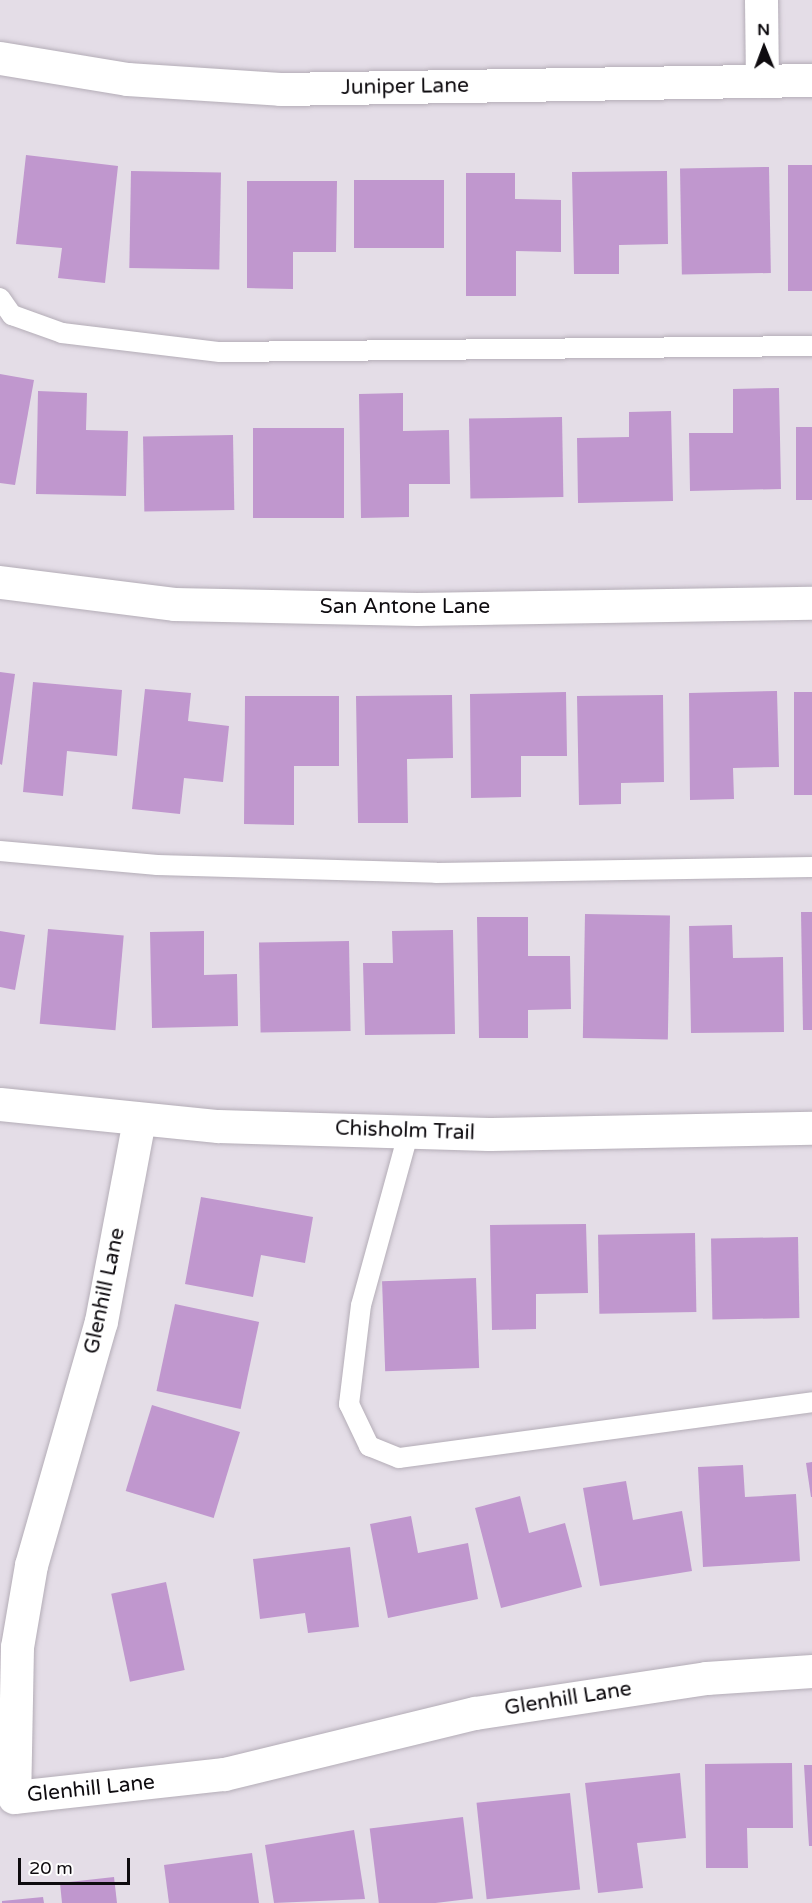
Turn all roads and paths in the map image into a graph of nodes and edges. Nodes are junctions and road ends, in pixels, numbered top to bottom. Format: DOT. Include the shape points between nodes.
graph roads {
  1 [pos="760,0"];
  2 [pos="1,65"];
  3 [pos="812,80"];
  4 [pos="762,81"];
  5 [pos="0,298"];
  6 [pos="812,346"];
  7 [pos="0,582"];
  8 [pos="812,603"];
  9 [pos="0,851"];
  10 [pos="812,867"];
  11 [pos="0,1104"];
  12 [pos="139,1120"];
  13 [pos="812,1128"];
  14 [pos="409,1131"];
  15 [pos="812,1402"];
  16 [pos="812,1671"];
  1 -- 4 [label="street"];
  2 -- 4 [label="street, Juniper Lane" via="127,79 280,89"];
  3 -- 4 [label="street, Juniper Lane"];
  5 -- 6 [label="lane" via="12,315 62,333 220,352"];
  7 -- 8 [label="street, San Antone Lane" via="174,604 417,609"];
  9 -- 10 [label="lane" via="157,865 436,873"];
  11 -- 12 [label="street, Chisholm Trail"];
  12 -- 14 [label="street, Chisholm Trail"];
  12 -- 16 [label="street, Glenhill Lane" via="101,1321 31,1565 17,1647 14,1797 224,1774 475,1713 706,1678"];
  13 -- 14 [label="street, Chisholm Trail"];
  14 -- 15 [label="lane" via="361,1305 349,1404 369,1446 399,1458"];
}
